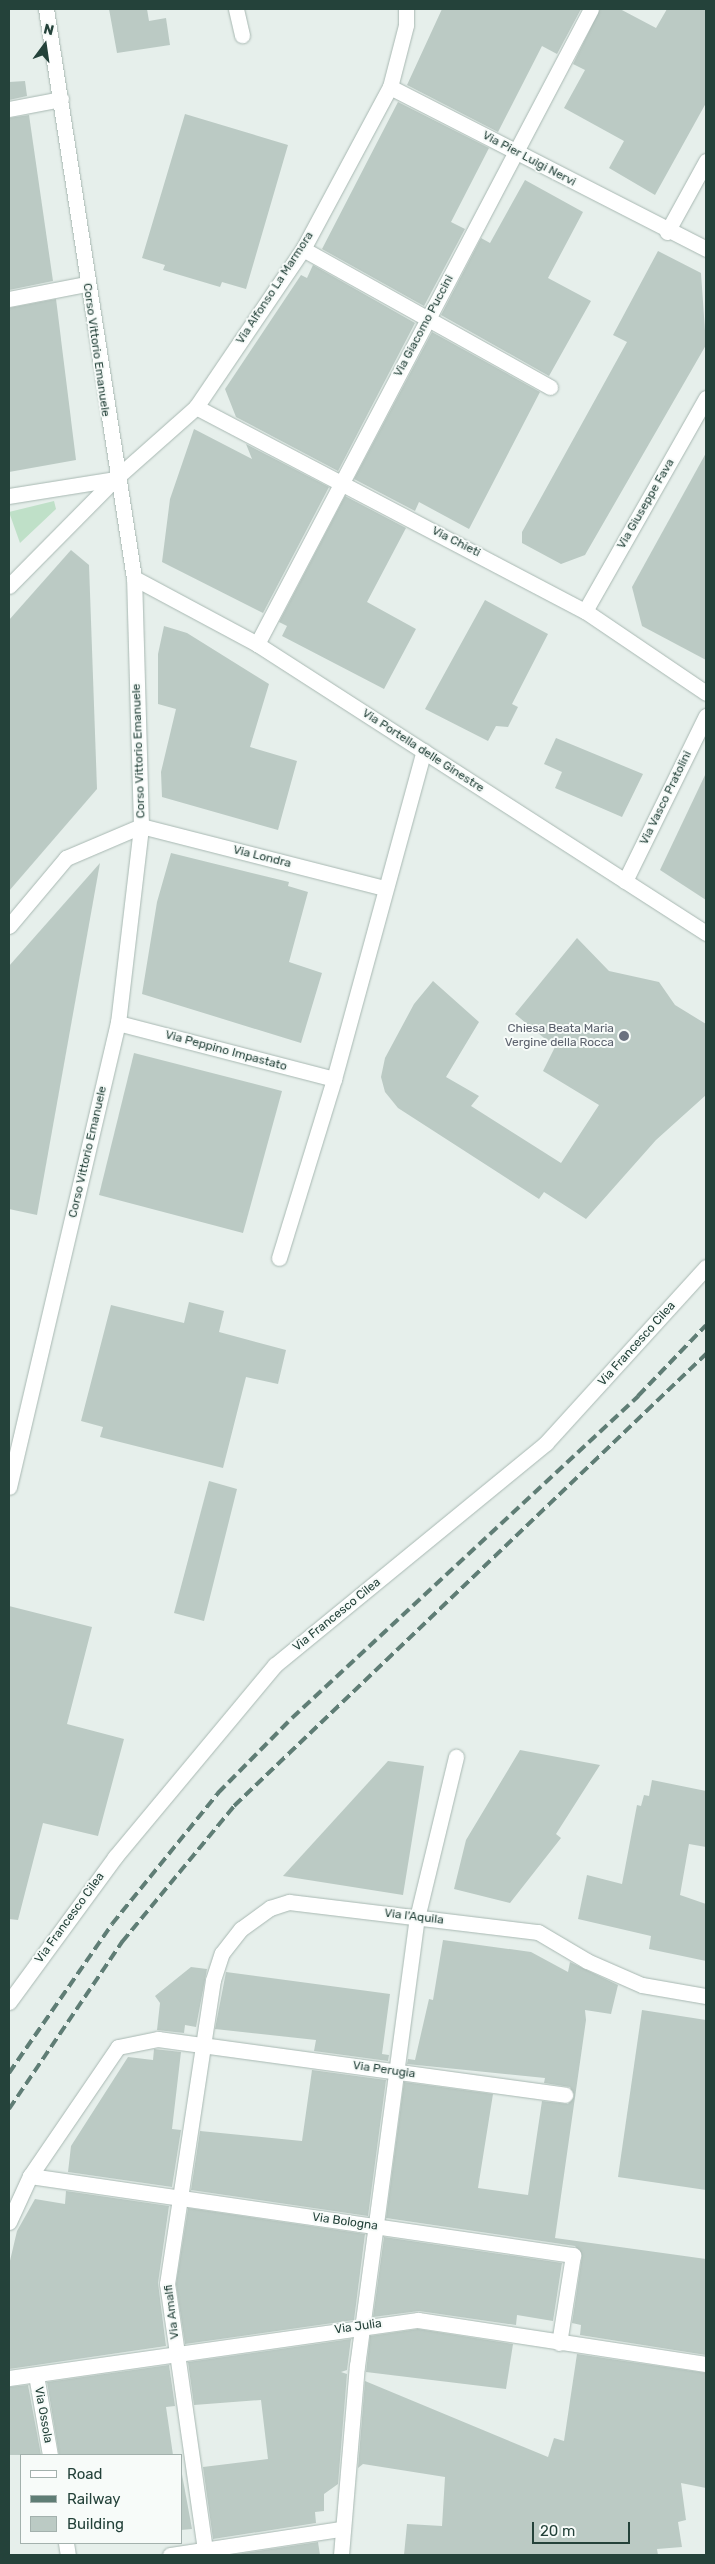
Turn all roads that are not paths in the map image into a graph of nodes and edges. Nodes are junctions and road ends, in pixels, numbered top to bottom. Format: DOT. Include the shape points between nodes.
graph roads {
  1 [pos="46,9"];
  2 [pos="236,9"];
  3 [pos="406,9"];
  4 [pos="591,9"];
  5 [pos="242,35"];
  6 [pos="390,87"];
  7 [pos="61,99"];
  8 [pos="9,109"];
  9 [pos="516,152"];
  10 [pos="706,160"];
  11 [pos="667,232"];
  12 [pos="303,249"];
  13 [pos="706,249"];
  14 [pos="86,284"];
  15 [pos="9,299"];
  16 [pos="427,320"];
  17 [pos="550,387"];
  18 [pos="706,398"];
  19 [pos="196,407"];
  20 [pos="115,479"];
  21 [pos="342,482"];
  22 [pos="9,496"];
  23 [pos="134,578"];
  24 [pos="9,586"];
  25 [pos="585,611"];
  26 [pos="257,644"];
  27 [pos="706,693"];
  28 [pos="706,716"];
  29 [pos="424,751"];
  30 [pos="141,826"];
  31 [pos="625,881"];
  32 [pos="384,888"];
  33 [pos="9,926"];
  34 [pos="706,933"];
  35 [pos="118,1023"];
  36 [pos="334,1079"];
  37 [pos="279,1258"];
  38 [pos="706,1267"];
  39 [pos="9,1487"];
  40 [pos="456,1757"];
  41 [pos="417,1918"];
  42 [pos="706,1996"];
  43 [pos="9,2002"];
  44 [pos="204,2045"];
  45 [pos="397,2072"];
  46 [pos="565,2095"];
  47 [pos="30,2176"];
  48 [pos="177,2197"];
  49 [pos="9,2222"];
  50 [pos="376,2227"];
  51 [pos="363,2326"];
  52 [pos="559,2343"];
  53 [pos="178,2356"];
  54 [pos="706,2364"];
  55 [pos="36,2375"];
  56 [pos="9,2378"];
  57 [pos="50,2454"];
  58 [pos="340,2529"];
  59 [pos="204,2550"];
  60 [pos="170,2555"];
  61 [pos="341,2555"];
  1 -- 7 [label="street, Corso Vittorio Emanuele"];
  2 -- 5 [label="street"];
  3 -- 6 [label="street, Via Alfonso La Marmora" via="406,25"];
  4 -- 9 [label="street, Via Giacomo Puccini"];
  6 -- 9 [label="street, Via Pier Luigi Nervi"];
  6 -- 12 [label="street, Via Alfonso La Marmora"];
  7 -- 8 [label="street"];
  7 -- 14 [label="street, Corso Vittorio Emanuele"];
  9 -- 11 [label="street, Via Pier Luigi Nervi"];
  9 -- 16 [label="street, Via Giacomo Puccini"];
  10 -- 11 [label="street"];
  11 -- 13 [label="street, Via Pier Luigi Nervi"];
  12 -- 16 [label="street"];
  12 -- 19 [label="street, Via Alfonso La Marmora"];
  14 -- 15 [label="street"];
  14 -- 20 [label="street, Corso Vittorio Emanuele"];
  16 -- 17 [label="street"];
  16 -- 21 [label="street, Via Giacomo Puccini"];
  18 -- 25 [label="street, Via Giuseppe Fava"];
  19 -- 20 [label="street, Via Alfonso La Marmora"];
  19 -- 21 [label="street, Via Chieti"];
  20 -- 22 [label="street"];
  20 -- 23 [label="street, Corso Vittorio Emanuele"];
  20 -- 24 [label="street, Via Alfonso La Marmora"];
  21 -- 25 [label="street, Via Chieti"];
  21 -- 26 [label="street, Via Giacomo Puccini"];
  23 -- 26 [label="street, Via Portella delle Ginestre"];
  23 -- 30 [label="street, Corso Vittorio Emanuele"];
  25 -- 27 [label="street, Via Chieti"];
  26 -- 29 [label="street, Via Portella delle Ginestre"];
  28 -- 31 [label="street, Via Vasco Pratolini"];
  29 -- 31 [label="street, Via Portella delle Ginestre"];
  29 -- 32 [label="street"];
  30 -- 32 [label="street, Via Londra"];
  30 -- 33 [label="street" via="66,858"];
  30 -- 35 [label="street, Corso Vittorio Emanuele"];
  31 -- 34 [label="street, Via Portella delle Ginestre"];
  32 -- 36 [label="street"];
  35 -- 36 [label="street, Via Peppino Impastato"];
  35 -- 39 [label="street, Corso Vittorio Emanuele"];
  36 -- 37 [label="street"];
  38 -- 43 [label="street, Via Francesco Cilea" via="546,1443 275,1665 115,1857"];
  40 -- 41 [label="street"];
  41 -- 42 [label="street, Via l'Aquila" via="538,1932 587,1961 642,1985"];
  41 -- 44 [label="street, Via l'Aquila" via="289,1902 270,1908 241,1929 222,1953 213,1980"];
  41 -- 45 [label="street"];
  44 -- 45 [label="street, Via Perugia"];
  44 -- 47 [label="street, Via Perugia" via="158,2039 118,2047"];
  44 -- 48 [label="street, Via Amalfi"];
  45 -- 46 [label="street, Via Perugia"];
  45 -- 50 [label="street"];
  47 -- 48 [label="street, Via Bologna"];
  47 -- 49 [label="street, Via Perugia"];
  48 -- 50 [label="street, Via Bologna"];
  48 -- 53 [label="street, Via Amalfi" via="167,2284"];
  50 -- 51 [label="street"];
  50 -- 52 [label="street, Via Bologna" via="573,2255"];
  51 -- 52 [label="street, Via Julia" via="418,2320"];
  51 -- 53 [label="street, Via Julia"];
  51 -- 58 [label="street"];
  52 -- 54 [label="street, Via Julia"];
  53 -- 55 [label="street, Via Julia"];
  53 -- 59 [label="street, Via Amalfi"];
  55 -- 56 [label="street, Via Julia"];
  55 -- 57 [label="street, Via Ossola"];
  58 -- 59 [label="street"];
  58 -- 61 [label="street"];
  59 -- 60 [label="street"];
}
